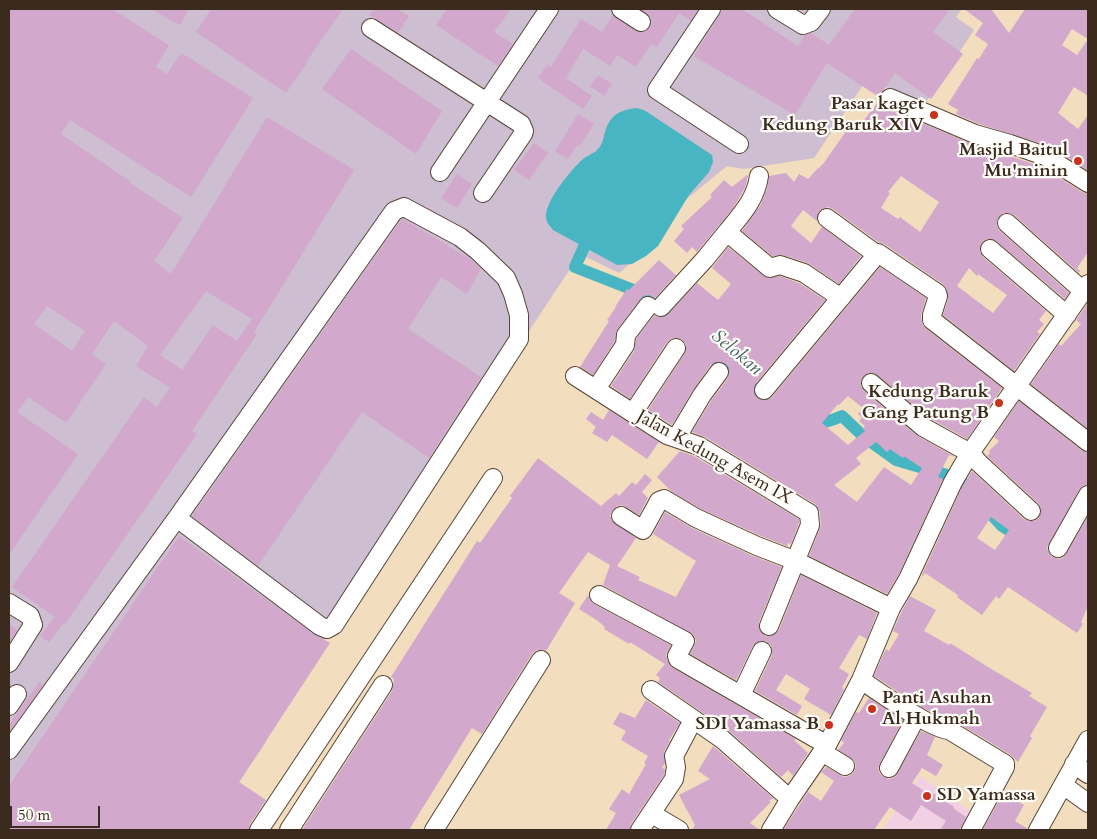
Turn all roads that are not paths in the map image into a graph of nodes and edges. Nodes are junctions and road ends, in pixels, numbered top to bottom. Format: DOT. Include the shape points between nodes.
graph roads {
  1 [pos="549,9"];
  2 [pos="621,9"];
  3 [pos="711,9"];
  4 [pos="777,9"];
  5 [pos="821,9"];
  6 [pos="641,22"];
  7 [pos="371,28"];
  8 [pos="890,98"];
  9 [pos="486,102"];
  10 [pos="739,144"];
  11 [pos="440,172"];
  12 [pos="759,176"];
  13 [pos="1088,183"];
  14 [pos="482,193"];
  15 [pos="827,218"];
  16 [pos="1007,223"];
  17 [pos="727,232"];
  18 [pos="990,249"];
  19 [pos="876,254"];
  20 [pos="1086,287"];
  21 [pos="841,298"];
  22 [pos="1067,315"];
  23 [pos="676,348"];
  24 [pos="719,372"];
  25 [pos="576,376"];
  26 [pos="871,383"];
  27 [pos="1017,387"];
  28 [pos="596,390"];
  29 [pos="764,390"];
  30 [pos="633,413"];
  31 [pos="677,438"];
  32 [pos="1088,442"];
  33 [pos="970,454"];
  34 [pos="493,478"];
  35 [pos="1088,495"];
  36 [pos="1031,511"];
  37 [pos="621,516"];
  38 [pos="177,518"];
  39 [pos="1058,548"];
  40 [pos="796,561"];
  41 [pos="598,595"];
  42 [pos="9,603"];
  43 [pos="891,608"];
  44 [pos="770,626"];
  45 [pos="762,651"];
  46 [pos="541,660"];
  47 [pos="9,663"];
  48 [pos="861,680"];
  49 [pos="383,685"];
  50 [pos="651,690"];
  51 [pos="741,695"];
  52 [pos="917,716"];
  53 [pos="693,720"];
  54 [pos="1088,740"];
  55 [pos="824,749"];
  56 [pos="9,750"];
  57 [pos="845,766"];
  58 [pos="889,768"];
  59 [pos="1081,769"];
  60 [pos="1063,785"];
  61 [pos="790,799"];
  62 [pos="1088,803"];
  63 [pos="652,814"];
  64 [pos="260,830"];
  65 [pos="289,830"];
  66 [pos="434,830"];
  67 [pos="640,830"];
  68 [pos="679,830"];
  69 [pos="771,830"];
  70 [pos="971,830"];
  71 [pos="1038,830"];
  1 -- 9 [label="street"];
  2 -- 6 [label="street"];
  3 -- 10 [label="street" via="657,90"];
  4 -- 5 [label="street" via="803,25 811,22"];
  7 -- 9 [label="street"];
  8 -- 13 [label="street" via="975,134 1045,156"];
  9 -- 11 [label="street"];
  9 -- 14 [label="street" via="519,121 524,131"];
  12 -- 17 [label="street" via="745,210"];
  15 -- 19 [label="street"];
  16 -- 20 [label="street"];
  17 -- 21 [label="street" via="770,268 780,265 804,273"];
  17 -- 28 [label="street" via="705,259 626,335 625,345"];
  18 -- 22 [label="street"];
  19 -- 21 [label="street"];
  19 -- 27 [label="street" via="880,253 937,293 932,320"];
  20 -- 22 [label="street"];
  21 -- 29 [label="street"];
  22 -- 27 [label="street"];
  23 -- 30 [label="street"];
  24 -- 31 [label="street"];
  25 -- 28 [label="street, Jalan Kedung Asem IX"];
  26 -- 33 [label="street" via="923,427"];
  27 -- 32 [label="street"];
  27 -- 33 [label="street"];
  28 -- 30 [label="street, Jalan Kedung Asem IX"];
  30 -- 31 [label="street, Jalan Kedung Asem IX"];
  31 -- 40 [label="street, Jalan Kedung Asem IX" via="699,446 809,513 810,525"];
  33 -- 36 [label="street"];
  33 -- 43 [label="street"];
  34 -- 64 [label="street"];
  35 -- 39 [label="street"];
  37 -- 40 [label="street" via="643,530 659,501 664,499 696,518"];
  38 -- 38 [label="street" via="394,211 404,207 460,237 506,278 519,315 519,339 334,626 327,629 320,626"];
  38 -- 56 [label="street"];
  40 -- 43 [label="street"];
  40 -- 44 [label="street"];
  41 -- 51 [label="street" via="685,641 677,658"];
  42 -- 47 [label="street" via="30,616 33,625"];
  43 -- 48 [label="street"];
  45 -- 51 [label="street"];
  46 -- 66 [label="street"];
  48 -- 52 [label="street"];
  48 -- 55 [label="street"];
  49 -- 65 [label="street"];
  50 -- 53 [label="street"];
  51 -- 55 [label="street"];
  52 -- 58 [label="street"];
  52 -- 70 [label="street" via="942,730 949,730 1003,761 1006,767"];
  53 -- 61 [label="street" via="722,739"];
  53 -- 63 [label="street" via="674,756 674,779"];
  54 -- 59 [label="street"];
  55 -- 57 [label="street"];
  55 -- 61 [label="street"];
  59 -- 60 [label="street"];
  60 -- 62 [label="street"];
  60 -- 71 [label="street"];
  61 -- 69 [label="street"];
  63 -- 67 [label="street"];
  63 -- 68 [label="street"];
}
